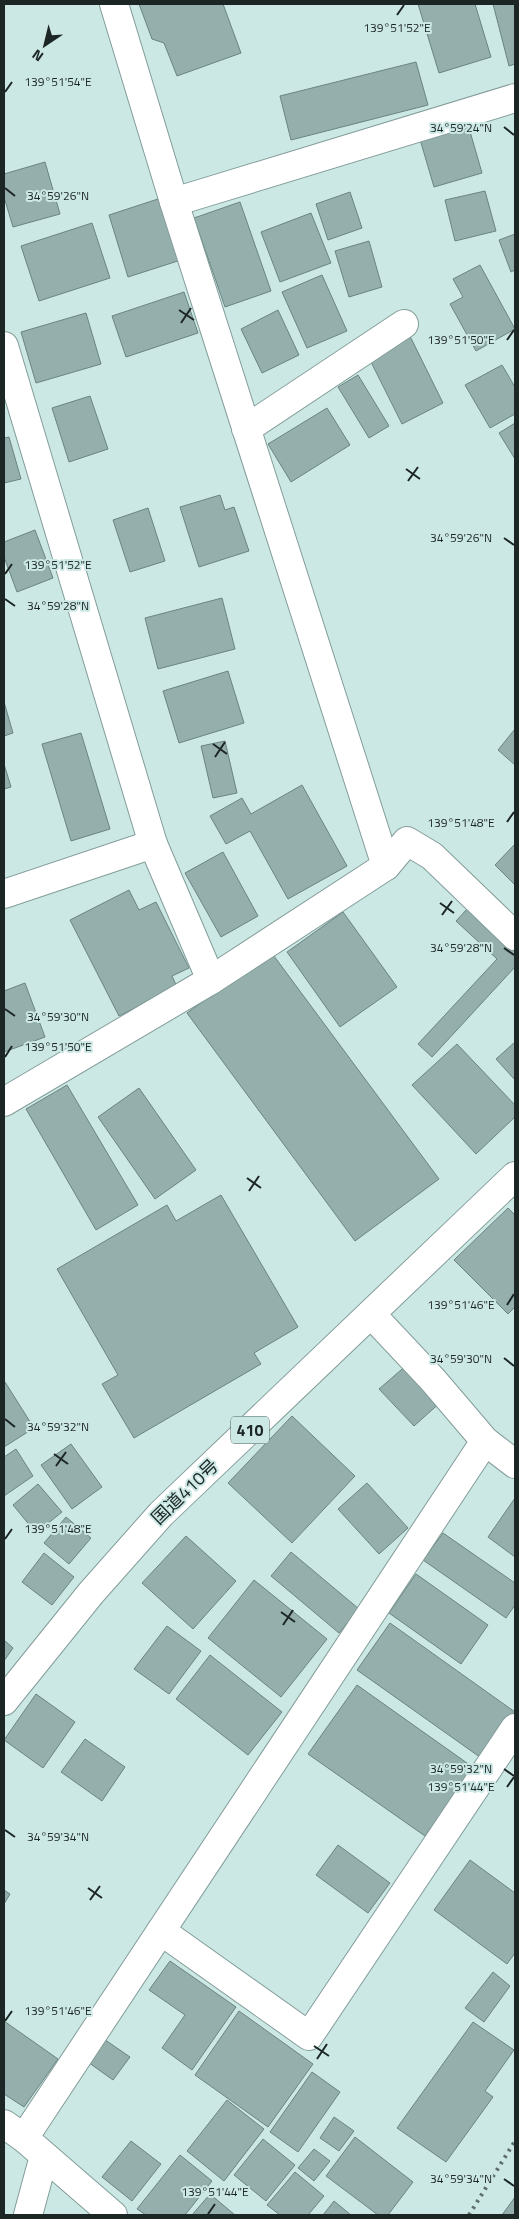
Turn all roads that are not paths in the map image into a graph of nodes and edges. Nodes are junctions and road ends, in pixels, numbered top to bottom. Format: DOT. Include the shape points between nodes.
graph roads {
  1 [pos="114,4"];
  2 [pos="515,98"];
  3 [pos="174,202"];
  4 [pos="404,324"];
  5 [pos="4,346"];
  6 [pos="246,429"];
  7 [pos="154,844"];
  8 [pos="386,866"];
  9 [pos="4,894"];
  10 [pos="515,936"];
  11 [pos="211,980"];
  12 [pos="4,1102"];
  13 [pos="515,1176"];
  14 [pos="371,1314"];
  15 [pos="485,1442"];
  16 [pos="515,1464"];
  17 [pos="4,1700"];
  18 [pos="515,1728"];
  19 [pos="161,1931"];
  20 [pos="24,2139"];
  21 [pos="28,2215"];
  22 [pos="113,2215"];
  1 -- 3 [label="main road"];
  2 -- 3 [label="main road"];
  3 -- 6 [label="main road"];
  4 -- 6 [label="main road"];
  5 -- 7 [label="main road"];
  6 -- 8 [label="main road"];
  7 -- 9 [label="main road"];
  7 -- 11 [label="main road"];
  8 -- 10 [label="main road" via="407,841 432,856"];
  8 -- 11 [label="main road"];
  11 -- 12 [label="main road"];
  13 -- 14 [label="main road, 国道410号 / 410"];
  14 -- 15 [label="main road"];
  14 -- 17 [label="main road, 国道410号 / 410" via="161,1514 91,1593"];
  15 -- 16 [label="main road"];
  15 -- 19 [label="main road"];
  18 -- 19 [label="main road" via="309,2036"];
  19 -- 20 [label="main road"];
  20 -- 21 [label="main road"];
  20 -- 22 [label="main road"];
}
